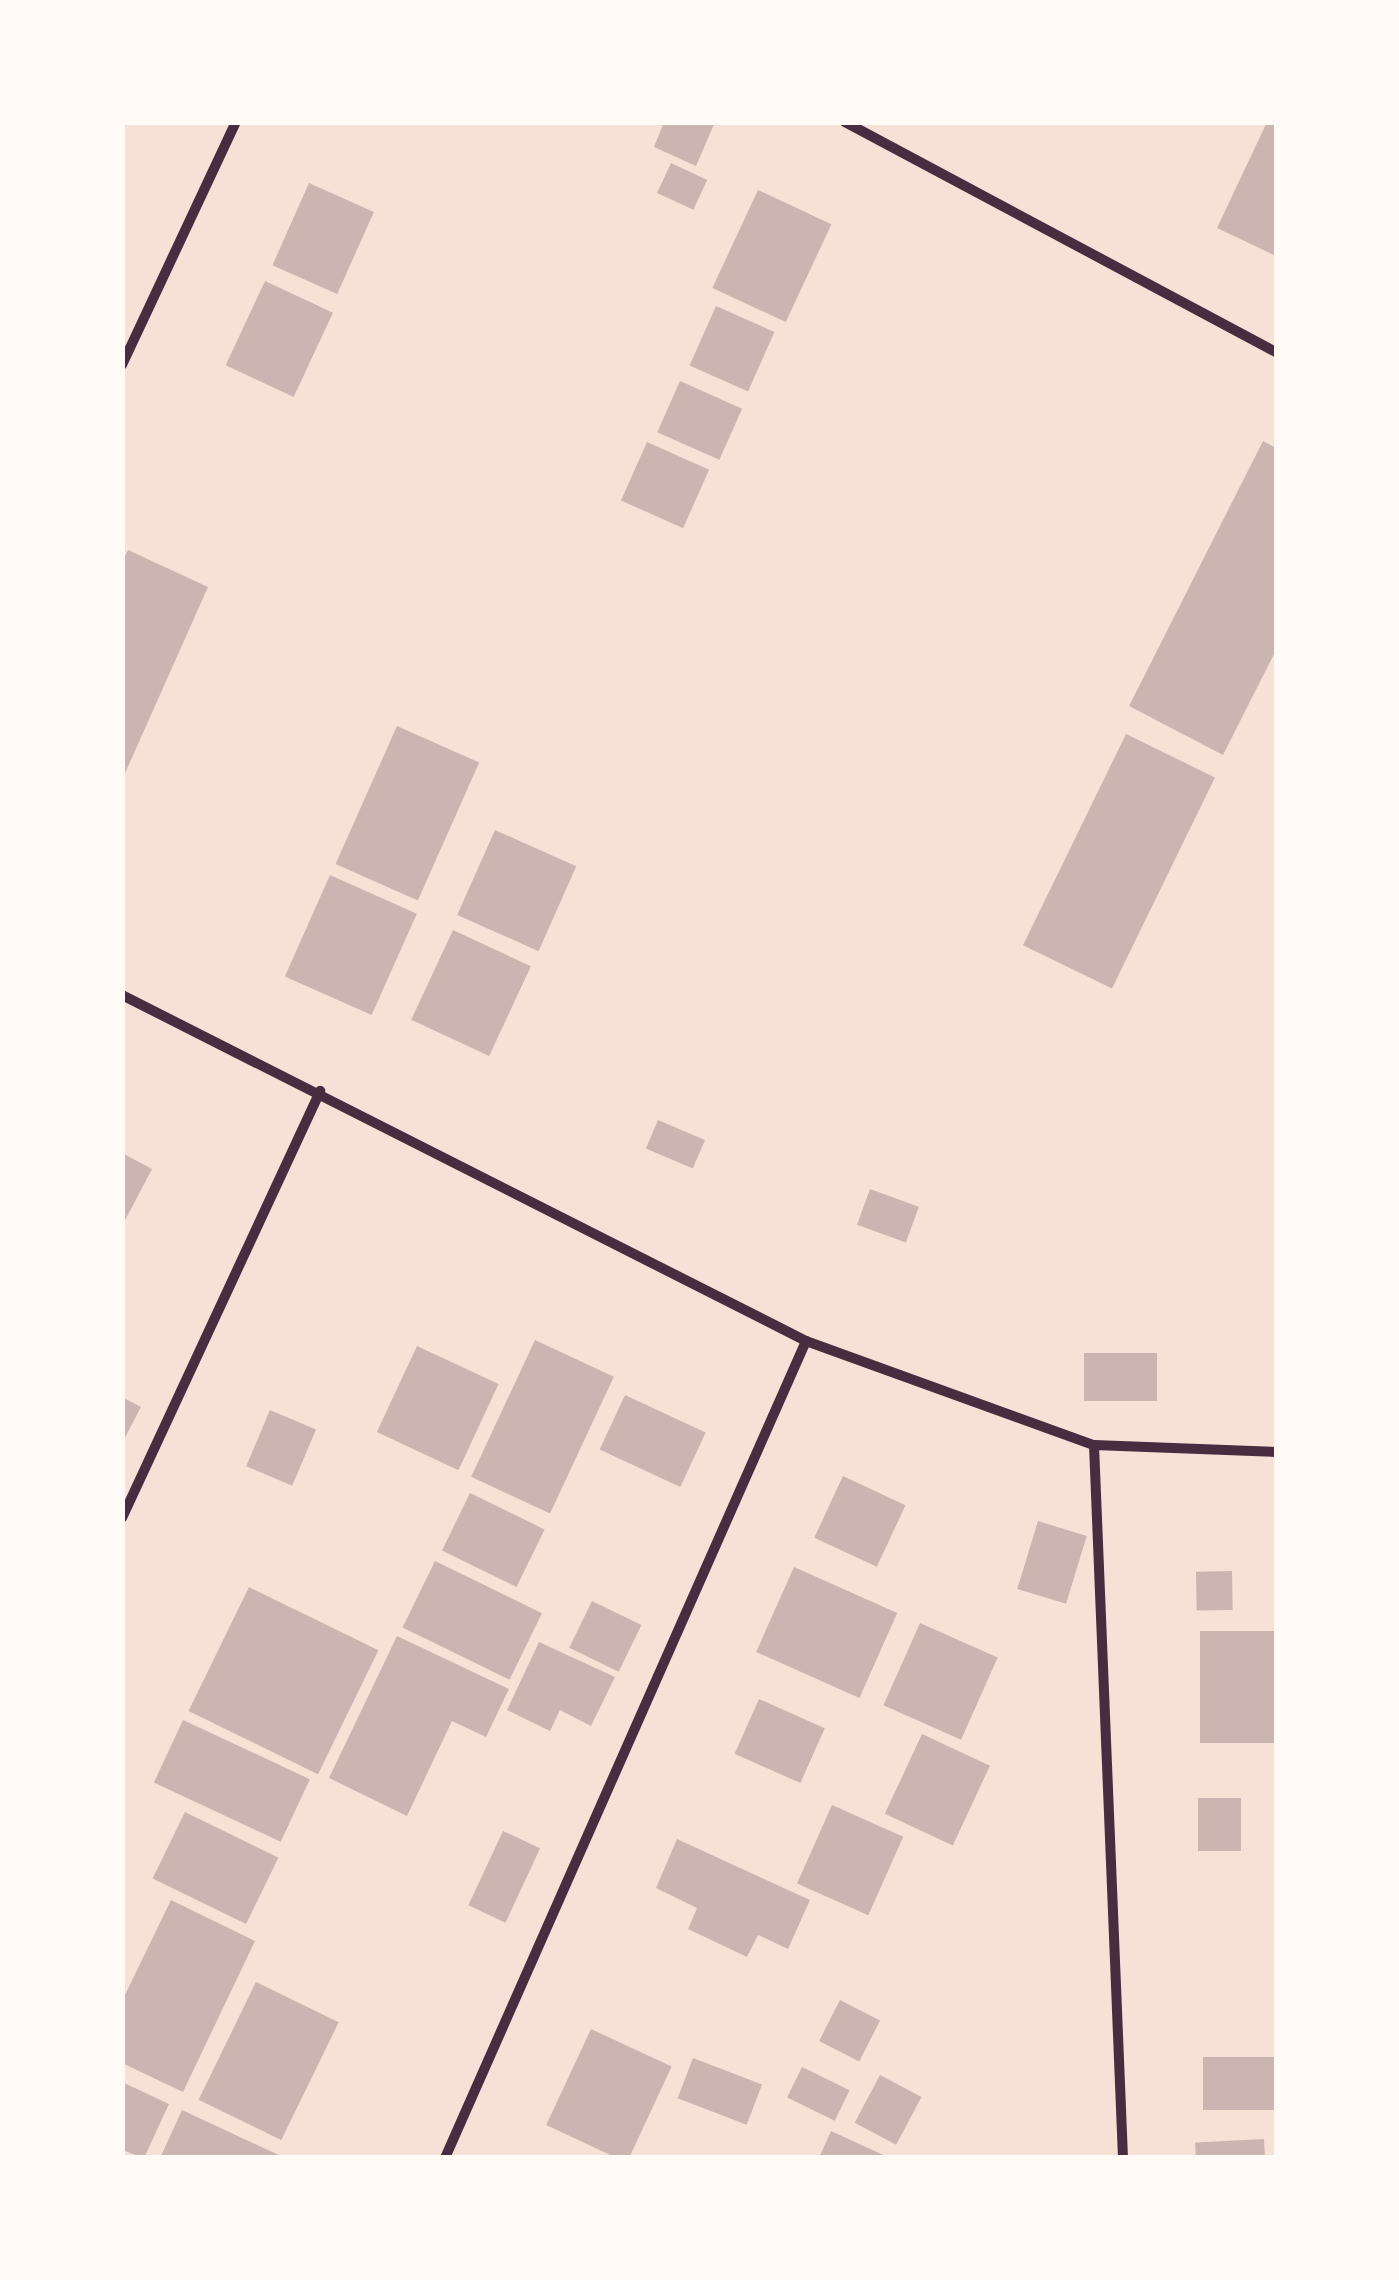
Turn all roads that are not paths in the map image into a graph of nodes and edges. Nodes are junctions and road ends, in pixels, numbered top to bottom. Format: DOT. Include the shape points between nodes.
graph roads {
  1 [pos="236,122"];
  2 [pos="845,122"];
  3 [pos="1276,352"];
  4 [pos="122,365"];
  5 [pos="122,995"];
  6 [pos="320,1091"];
  7 [pos="806,1341"];
  8 [pos="1094,1445"];
  9 [pos="1276,1452"];
  10 [pos="122,1518"];
  11 [pos="445,2158"];
  12 [pos="1123,2158"];
  1 -- 4 [label="street"];
  2 -- 3 [label="street"];
  5 -- 6 [label="street"];
  6 -- 7 [label="street"];
  6 -- 10 [label="street"];
  7 -- 8 [label="street"];
  7 -- 11 [label="street"];
  8 -- 9 [label="street"];
  8 -- 12 [label="street"];
}
